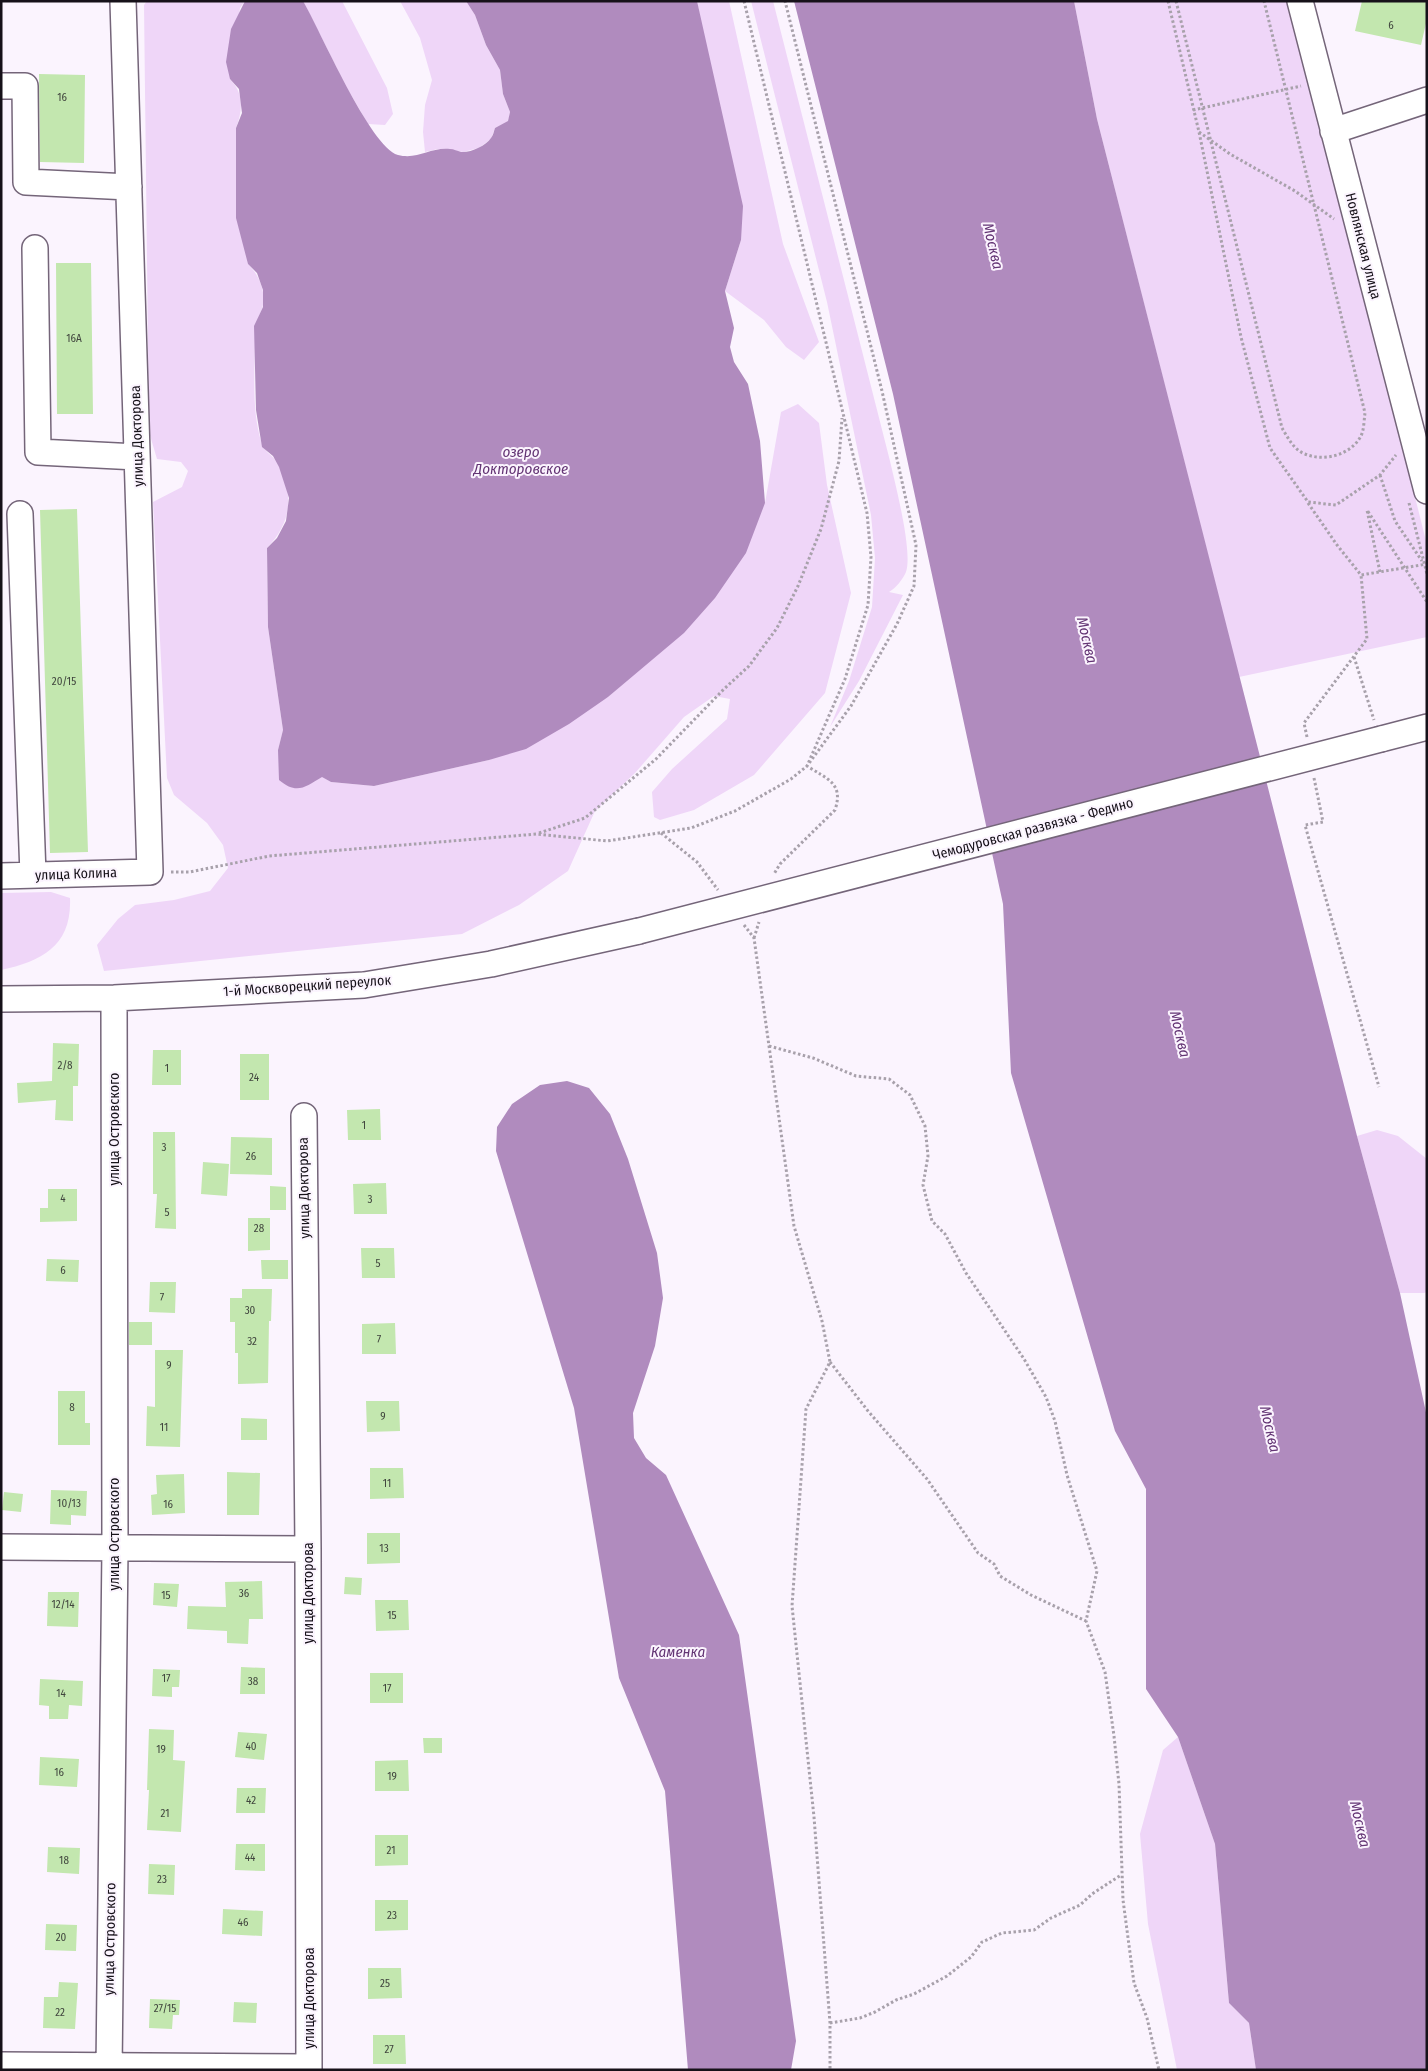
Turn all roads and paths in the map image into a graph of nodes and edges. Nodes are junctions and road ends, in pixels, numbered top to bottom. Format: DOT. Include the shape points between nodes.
graph roads {
  1 [pos="123,1"];
  2 [pos="744,1"];
  3 [pos="785,1"];
  4 [pos="1168,1"];
  5 [pos="1176,1"];
  6 [pos="1264,1"];
  7 [pos="1300,1"];
  8 [pos="1,86"];
  9 [pos="1302,86"];
  10 [pos="1286,90"];
  11 [pos="1427,100"];
  12 [pos="1202,108"];
  13 [pos="1193,110"];
  14 [pos="1333,131"];
  15 [pos="1198,132"];
  16 [pos="1210,140"];
  17 [pos="129,187"];
  18 [pos="1314,206"];
  19 [pos="1337,221"];
  20 [pos="35,248"];
  21 [pos="842,415"];
  22 [pos="137,457"];
  23 [pos="1399,464"];
  24 [pos="1380,475"];
  25 [pos="1417,496"];
  26 [pos="1308,502"];
  27 [pos="20,514"];
  28 [pos="1425,564"];
  29 [pos="1405,568"];
  30 [pos="1380,572"];
  31 [pos="1427,574"];
  32 [pos="1360,575"];
  33 [pos="1427,602"];
  34 [pos="1354,656"];
  35 [pos="1427,727"];
  36 [pos="1381,739"];
  37 [pos="1307,741"];
  38 [pos="807,766"];
  39 [pos="1314,777"];
  40 [pos="660,833"];
  41 [pos="537,834"];
  42 [pos="150,872"];
  43 [pos="34,875"];
  44 [pos="1,876"];
  45 [pos="772,878"];
  46 [pos="720,892"];
  47 [pos="759,921"];
  48 [pos="743,923"];
  49 [pos="639,931"];
  50 [pos="754,938"];
  51 [pos="114,998"];
  52 [pos="1,999"];
  53 [pos="769,1046"];
  54 [pos="1379,1087"];
  55 [pos="304,1116"];
  56 [pos="830,1362"];
  57 [pos="1,1547"];
  58 [pos="115,1548"];
  59 [pos="308,1549"];
  60 [pos="1086,1621"];
  61 [pos="1121,1876"];
  62 [pos="830,2023"];
  63 [pos="1,2065"];
  64 [pos="109,2068"];
  65 [pos="309,2068"];
  66 [pos="830,2070"];
  67 [pos="1159,2070"];
  1 -- 17 [label="street, улица Докторова"];
  2 -- 21 [label="path"];
  3 -- 38 [label="path" via="876,362 916,545 914,586 897,624 851,706"];
  4 -- 13 [label="path"];
  5 -- 12 [label="path"];
  6 -- 10 [label="path"];
  7 -- 14 [label="street, Новлянская улица"];
  8 -- 17 [label="street" via="25,86 26,182"];
  9 -- 10 [label="path"];
  10 -- 12 [label="path"];
  10 -- 18 [label="path"];
  11 -- 14 [label="street"];
  12 -- 13 [label="path"];
  12 -- 16 [label="path"];
  13 -- 15 [label="path"];
  14 -- 25 [label="street, Новлянская улица"];
  15 -- 16 [label="path"];
  15 -- 26 [label="path" via="1241,337 1270,448"];
  16 -- 18 [label="path"];
  16 -- 18 [label="path" via="1282,428 1291,444 1304,454 1319,457 1338,455 1353,447 1362,435 1365,413"];
  17 -- 22 [label="street, улица Докторова"];
  18 -- 19 [label="path"];
  20 -- 22 [label="street" via="38,452"];
  21 -- 38 [label="path" via="867,513 870,557 868,605 845,679"];
  21 -- 41 [label="path" via="838,461 821,528 777,628 748,666 656,760 585,818"];
  22 -- 42 [label="street, улица Докторова"];
  23 -- 24 [label="path" via="1396,455"];
  24 -- 26 [label="path" via="1336,505"];
  24 -- 28 [label="path" via="1395,521"];
  25 -- 28 [label="path"];
  26 -- 32 [label="path"];
  27 -- 43 [label="street"];
  28 -- 29 [label="path"];
  28 -- 31 [label="path"];
  29 -- 30 [label="path"];
  29 -- 30 [label="path, bridge" via="1367,510"];
  29 -- 33 [label="path, bridge"];
  30 -- 32 [label="path"];
  32 -- 34 [label="path" via="1367,639"];
  34 -- 36 [label="path"];
  34 -- 37 [label="path" via="1304,723"];
  35 -- 36 [label="street, Чемодуровская развязка - Федино"];
  36 -- 49 [label="street, Чемодуровская развязка - Федино, bridge"];
  38 -- 40 [label="path" via="791,779 735,811 691,828"];
  38 -- 45 [label="path" via="829,779 837,788 839,799 835,810 780,864"];
  39 -- 54 [label="path" via="1323,822 1305,825"];
  40 -- 41 [label="path" via="607,841"];
  40 -- 46 [label="path" via="697,862"];
  41 -- 42 [label="path" via="268,856 190,872"];
  42 -- 43 [label="street, улица Колина"];
  43 -- 44 [label="street, улица Колина"];
  47 -- 50 [label="path"];
  48 -- 50 [label="path"];
  49 -- 51 [label="street, 1-й Москворецкий переулок" via="491,964 364,984"];
  50 -- 53 [label="path"];
  51 -- 52 [label="street, 1-й Москворецкий переулок"];
  51 -- 58 [label="street, улица Островского"];
  53 -- 56 [label="path" via="794,1226 822,1321"];
  53 -- 60 [label="path" via="813,1058 856,1076 889,1079 910,1095 925,1126 928,1156 923,1185 932,1221 945,1234 966,1273 1024,1359 1046,1397 1055,1421 1067,1475 1097,1571"];
  55 -- 59 [label="street, улица Докторова"];
  56 -- 60 [label="path" via="927,1480 978,1553 994,1564 1000,1576"];
  56 -- 62 [label="path" via="806,1409 792,1606 814,1817"];
  57 -- 58 [label="street"];
  58 -- 59 [label="street"];
  58 -- 64 [label="street, улица Островского"];
  59 -- 65 [label="street, улица Докторова"];
  60 -- 61 [label="path" via="1105,1672 1114,1736 1119,1784"];
  61 -- 62 [label="path" via="1080,1905 1034,1930 1002,1933 982,1942 971,1957 947,1976 914,1994 860,2018"];
  61 -- 67 [label="path" via="1134,1983"];
  62 -- 66 [label="path"];
  63 -- 64 [label="street"];
  64 -- 65 [label="street"];
}
